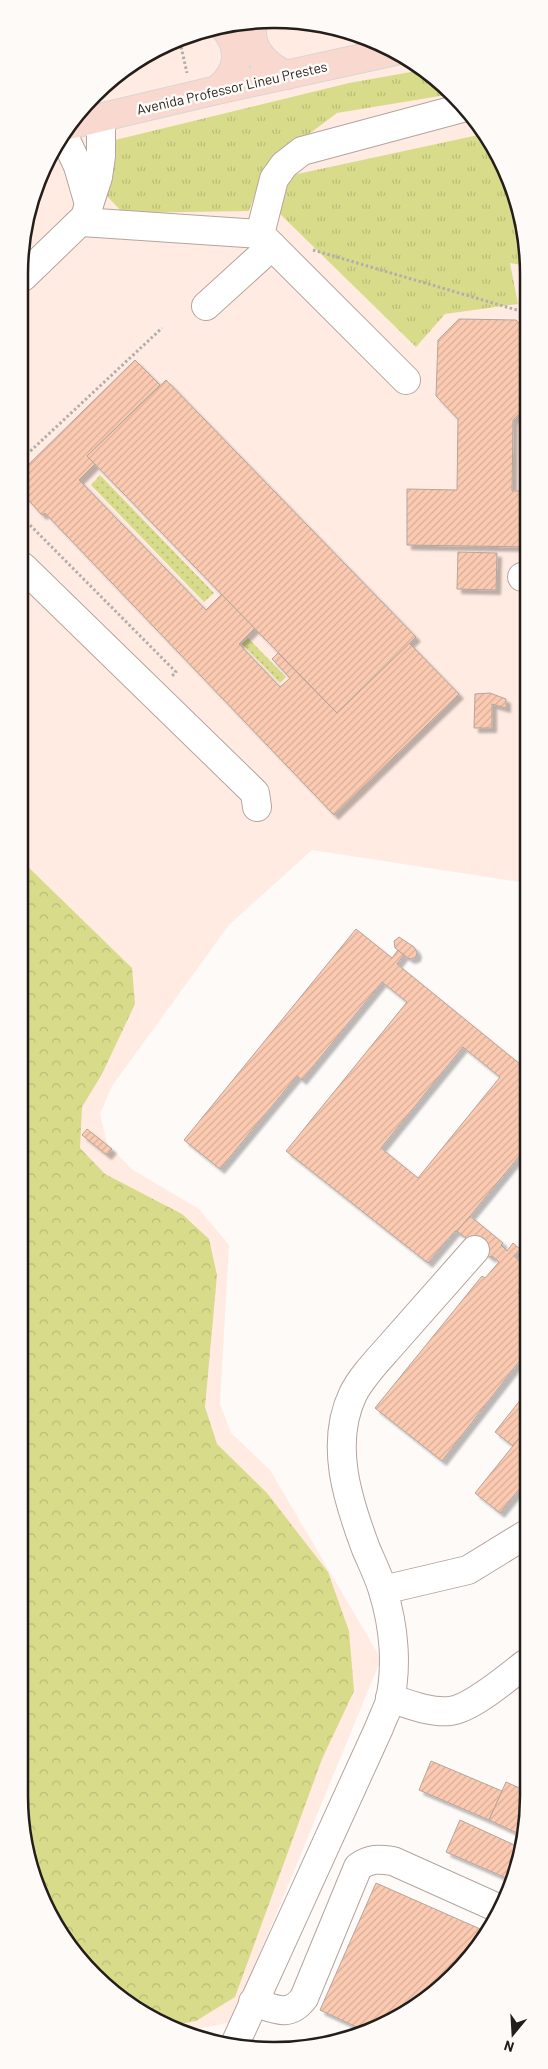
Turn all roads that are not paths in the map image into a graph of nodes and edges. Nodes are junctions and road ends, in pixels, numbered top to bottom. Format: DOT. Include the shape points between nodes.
graph roads {
  1 [pos="253,29"];
  2 [pos="228,32"];
  3 [pos="384,54"];
  4 [pos="287,75"];
  5 [pos="204,93"];
  6 [pos="457,109"];
  7 [pos="101,118"];
  8 [pos="79,123"];
  9 [pos="66,141"];
  10 [pos="86,213"];
  11 [pos="266,240"];
  12 [pos="28,273"];
  13 [pos="206,306"];
  14 [pos="406,380"];
  15 [pos="28,574"];
  16 [pos="257,807"];
  17 [pos="475,1250"];
  18 [pos="520,1538"];
  19 [pos="383,1590"];
  20 [pos="520,1668"];
  21 [pos="390,1698"];
  22 [pos="494,1905"];
  23 [pos="253,2002"];
  24 [pos="237,2038"];
  1 -- 4 [label="main road" via="254,45 262,60"];
  2 -- 5 [label="main road" via="236,50 236,66 226,82"];
  3 -- 4 [label="main road, Avenida Professor Lineu Prestes"];
  4 -- 5 [label="main road, Avenida Professor Lineu Prestes"];
  5 -- 7 [label="main road, Avenida Professor Lineu Prestes"];
  6 -- 11 [label="lane" via="302,151 284,165 274,179"];
  7 -- 8 [label="main road, Avenida Professor Lineu Prestes"];
  7 -- 10 [label="lane" via="99,170"];
  9 -- 10 [label="lane" via="78,166"];
  10 -- 11 [label="lane"];
  10 -- 12 [label="lane"];
  11 -- 13 [label="lane"];
  11 -- 14 [label="lane"];
  15 -- 16 [label="lane" via="255,793"];
  17 -- 19 [label="lane" via="374,1364 353,1394 344,1422 341,1447 347,1492"];
  18 -- 19 [label="lane" via="468,1570"];
  19 -- 21 [label="lane" via="393,1646"];
  20 -- 21 [label="lane" via="482,1698 451,1711 418,1708"];
  21 -- 23 [label="lane"];
  22 -- 23 [label="lane" via="393,1861 377,1858 367,1861 358,1867 304,1998 297,2007 291,2011"];
  23 -- 24 [label="lane"];
}
